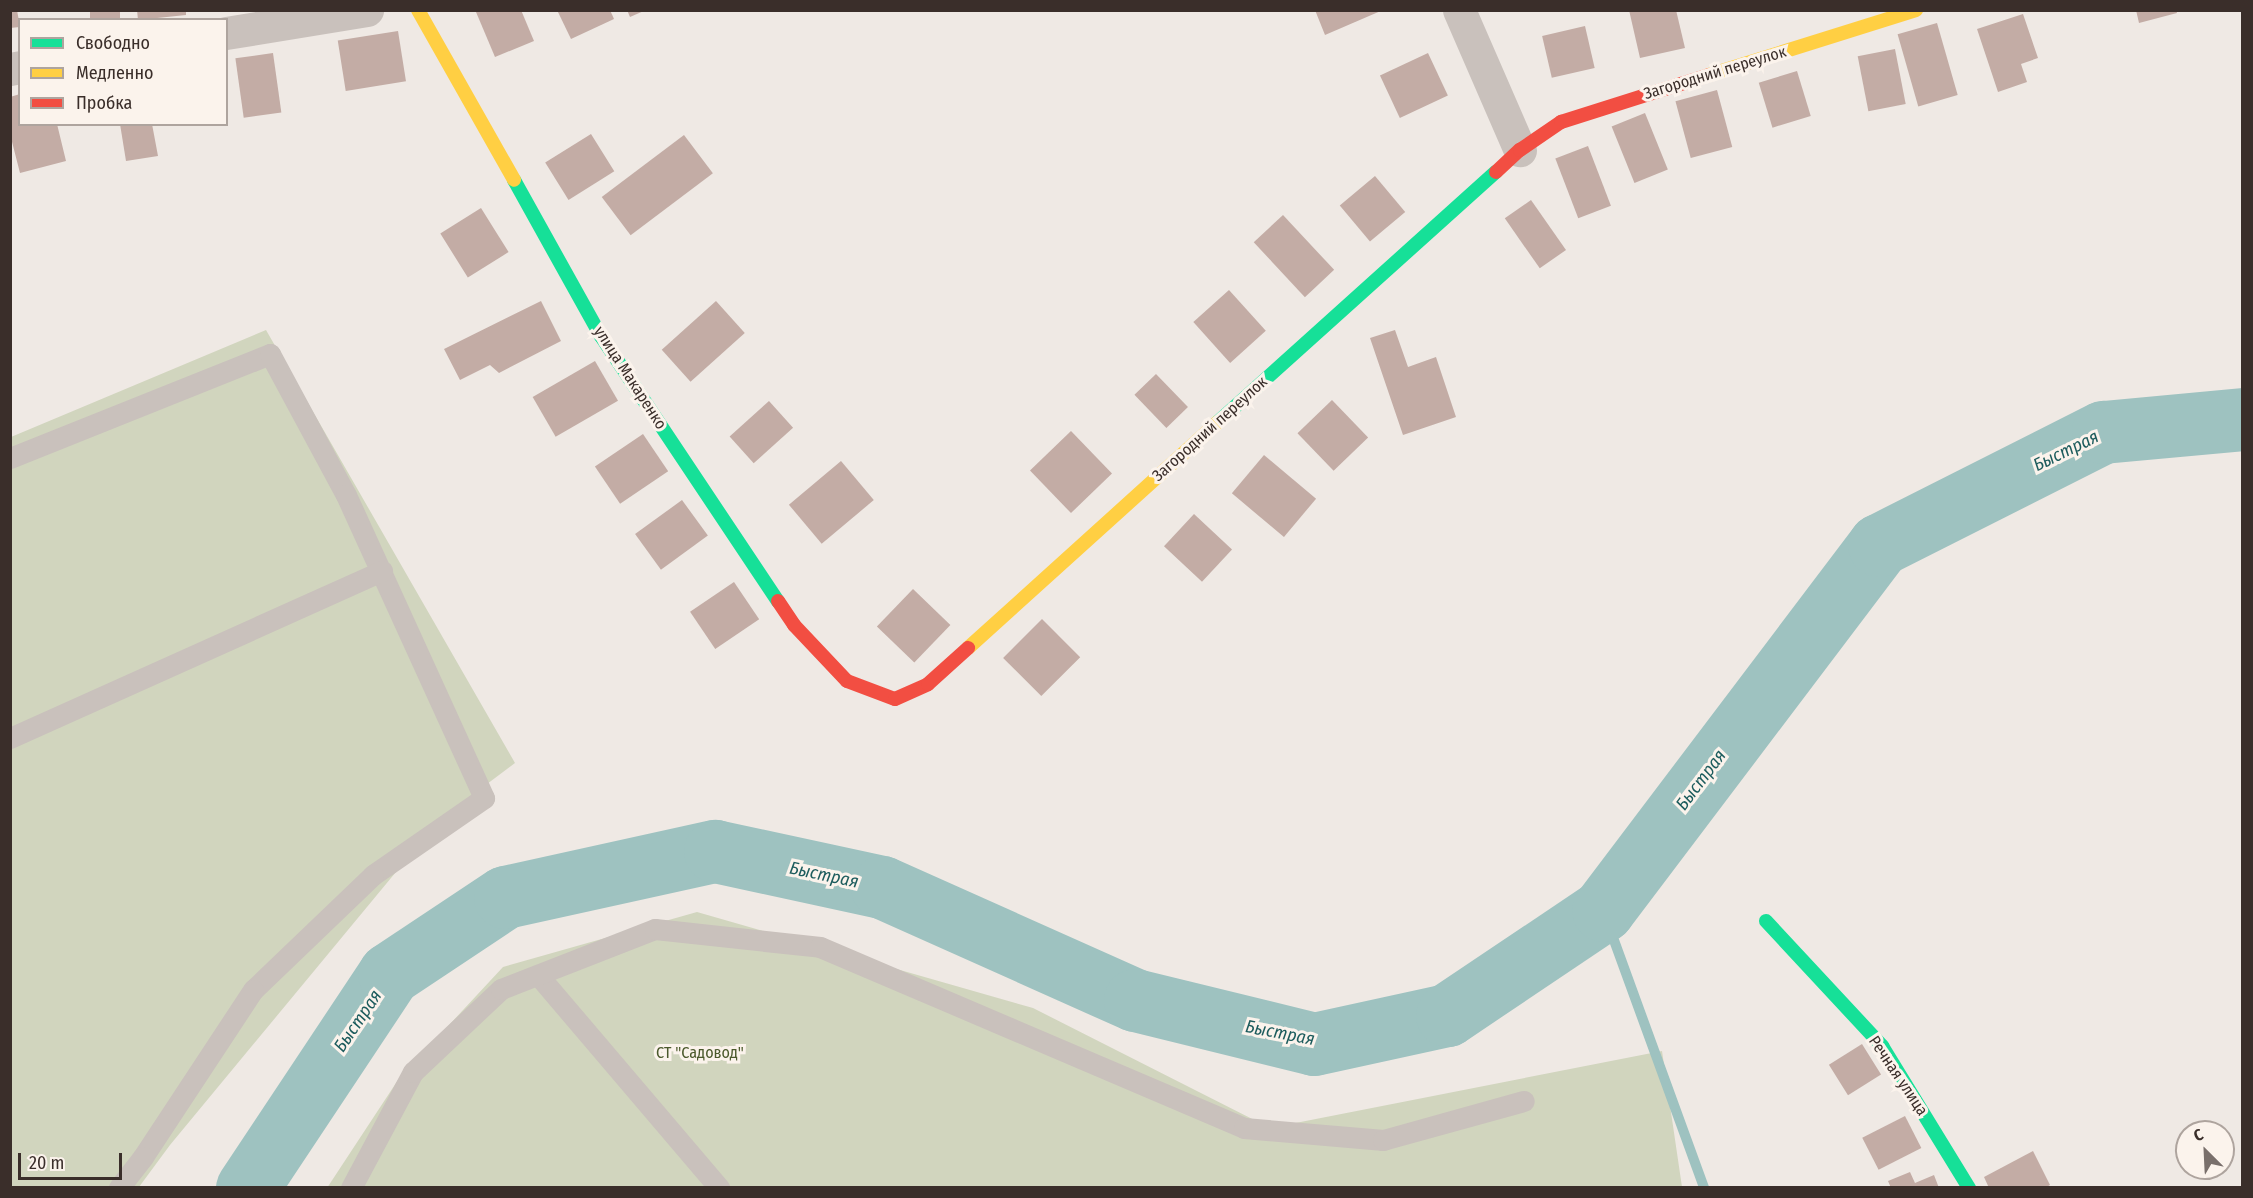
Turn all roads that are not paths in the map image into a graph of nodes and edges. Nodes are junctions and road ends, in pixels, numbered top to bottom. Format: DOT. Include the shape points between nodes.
graph roads {
  1 [pos="367,10"];
  2 [pos="418,10"];
  3 [pos="1459,10"];
  4 [pos="1916,10"];
  5 [pos="228,33"];
  6 [pos="1520,150"];
  7 [pos="10,458"];
  8 [pos="382,571"];
  9 [pos="895,699"];
  10 [pos="10,738"];
  11 [pos="1766,921"];
  12 [pos="538,975"];
  13 [pos="1524,1101"];
  14 [pos="119,1188"];
  15 [pos="351,1188"];
  16 [pos="719,1188"];
  17 [pos="1969,1188"];
  1 -- 5 [label="street"];
  2 -- 9 [label="street, улица Макаренко" via="601,336 794,625 847,681"];
  3 -- 6 [label="street"];
  4 -- 6 [label="street, Загородний переулок" via="1561,122"];
  6 -- 9 [label="street, Загородний переулок" via="928,684"];
  7 -- 8 [label="lane" via="270,354"];
  8 -- 10 [label="lane"];
  8 -- 14 [label="lane" via="484,798 373,875 253,990"];
  11 -- 17 [label="street, Речная улица" via="1882,1046"];
  12 -- 13 [label="lane" via="655,929 820,947 1244,1128 1383,1140"];
  12 -- 15 [label="lane" via="501,989 413,1072"];
  12 -- 16 [label="lane"];
}
